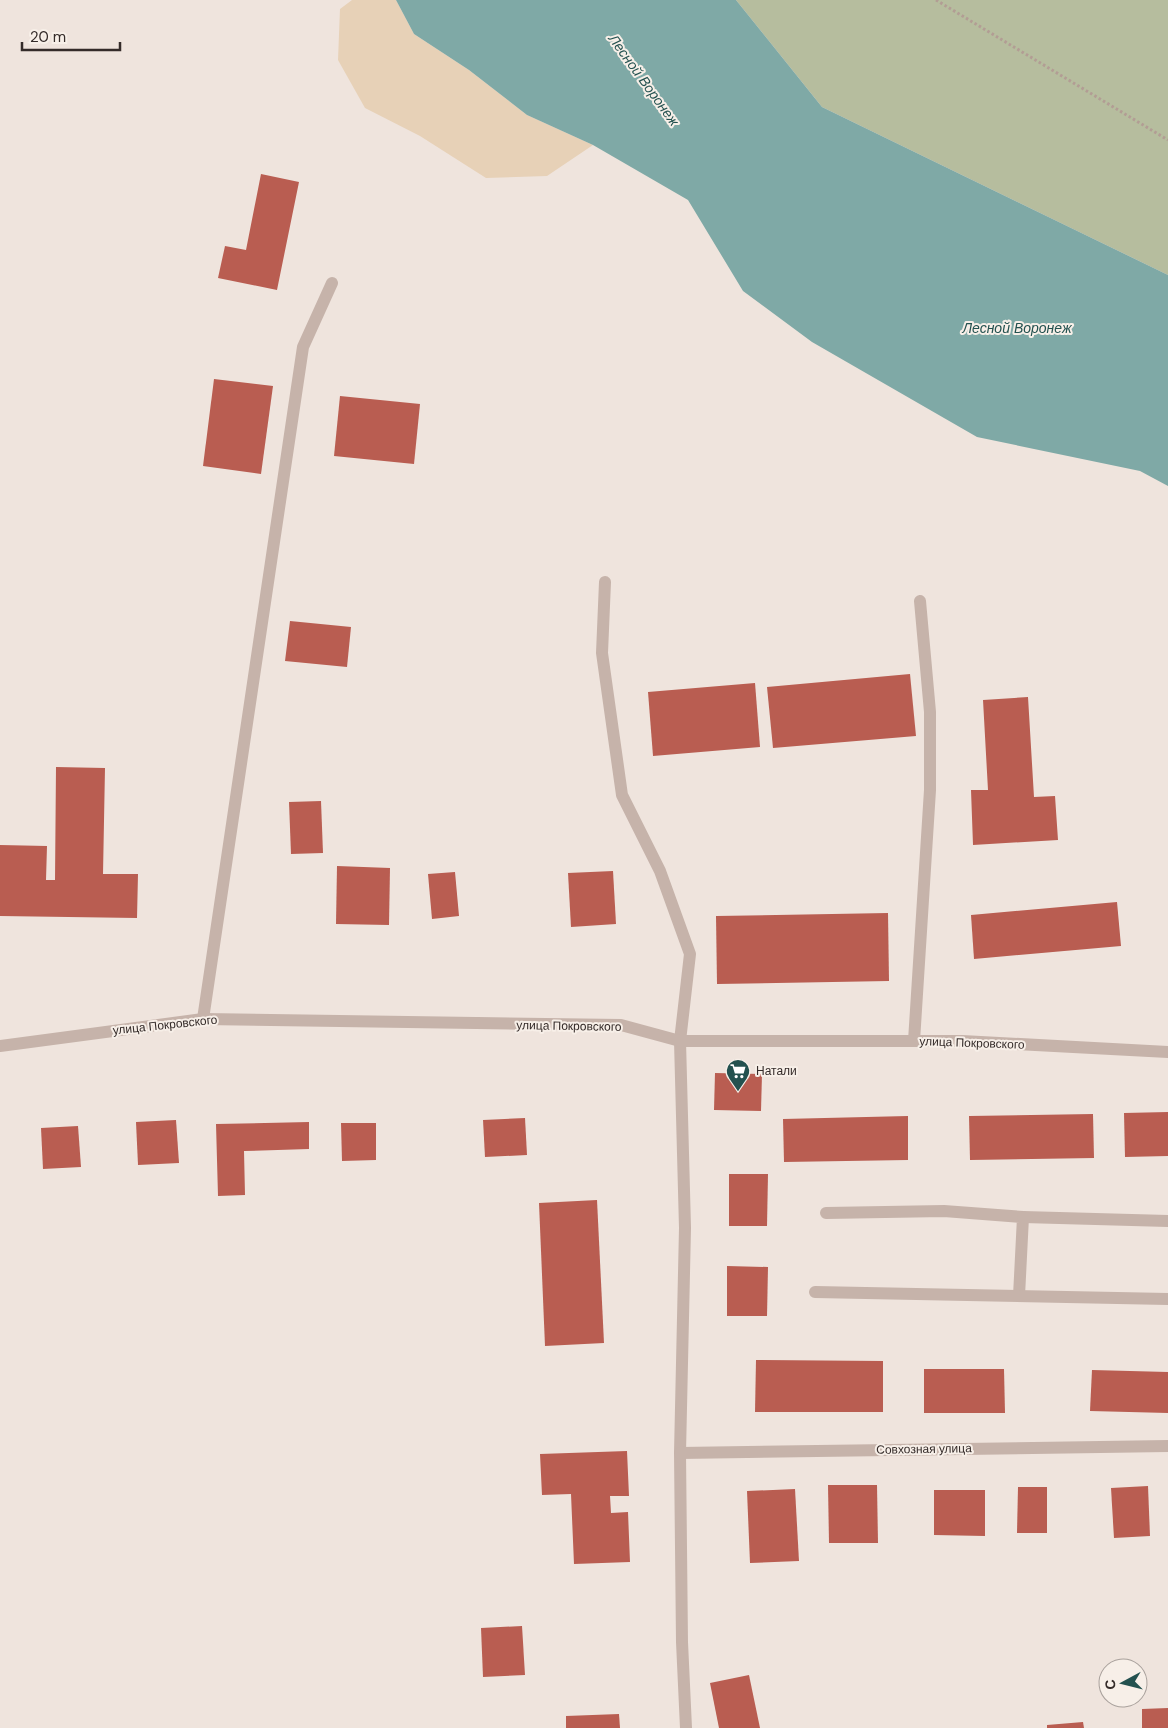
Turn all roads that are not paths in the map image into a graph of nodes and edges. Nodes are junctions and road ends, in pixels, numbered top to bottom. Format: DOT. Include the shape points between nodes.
graph roads {
  1 [pos="332,283"];
  2 [pos="605,582"];
  3 [pos="920,601"];
  4 [pos="203,1019"];
  5 [pos="680,1041"];
  6 [pos="914,1041"];
  7 [pos="0,1046"];
  8 [pos="1168,1052"];
  9 [pos="826,1213"];
  10 [pos="1024,1217"];
  11 [pos="1168,1221"];
  12 [pos="815,1292"];
  13 [pos="1019,1296"];
  14 [pos="1168,1299"];
  15 [pos="1168,1446"];
  16 [pos="680,1453"];
  17 [pos="686,1728"];
  1 -- 4 [label="street" via="303,348"];
  2 -- 5 [label="street" via="602,653 622,794 660,872 690,954"];
  3 -- 6 [label="street" via="930,712 930,790"];
  4 -- 5 [label="street, улица Покровского" via="620,1025"];
  4 -- 7 [label="street, улица Покровского"];
  5 -- 6 [label="street, улица Покровского"];
  5 -- 16 [label="street" via="685,1228"];
  6 -- 8 [label="street, улица Покровского"];
  9 -- 10 [label="street" via="944,1212"];
  10 -- 11 [label="street"];
  10 -- 13 [label="street"];
  12 -- 13 [label="street"];
  13 -- 14 [label="street"];
  15 -- 16 [label="street, Совхозная улица"];
  16 -- 17 [label="street"];
}
